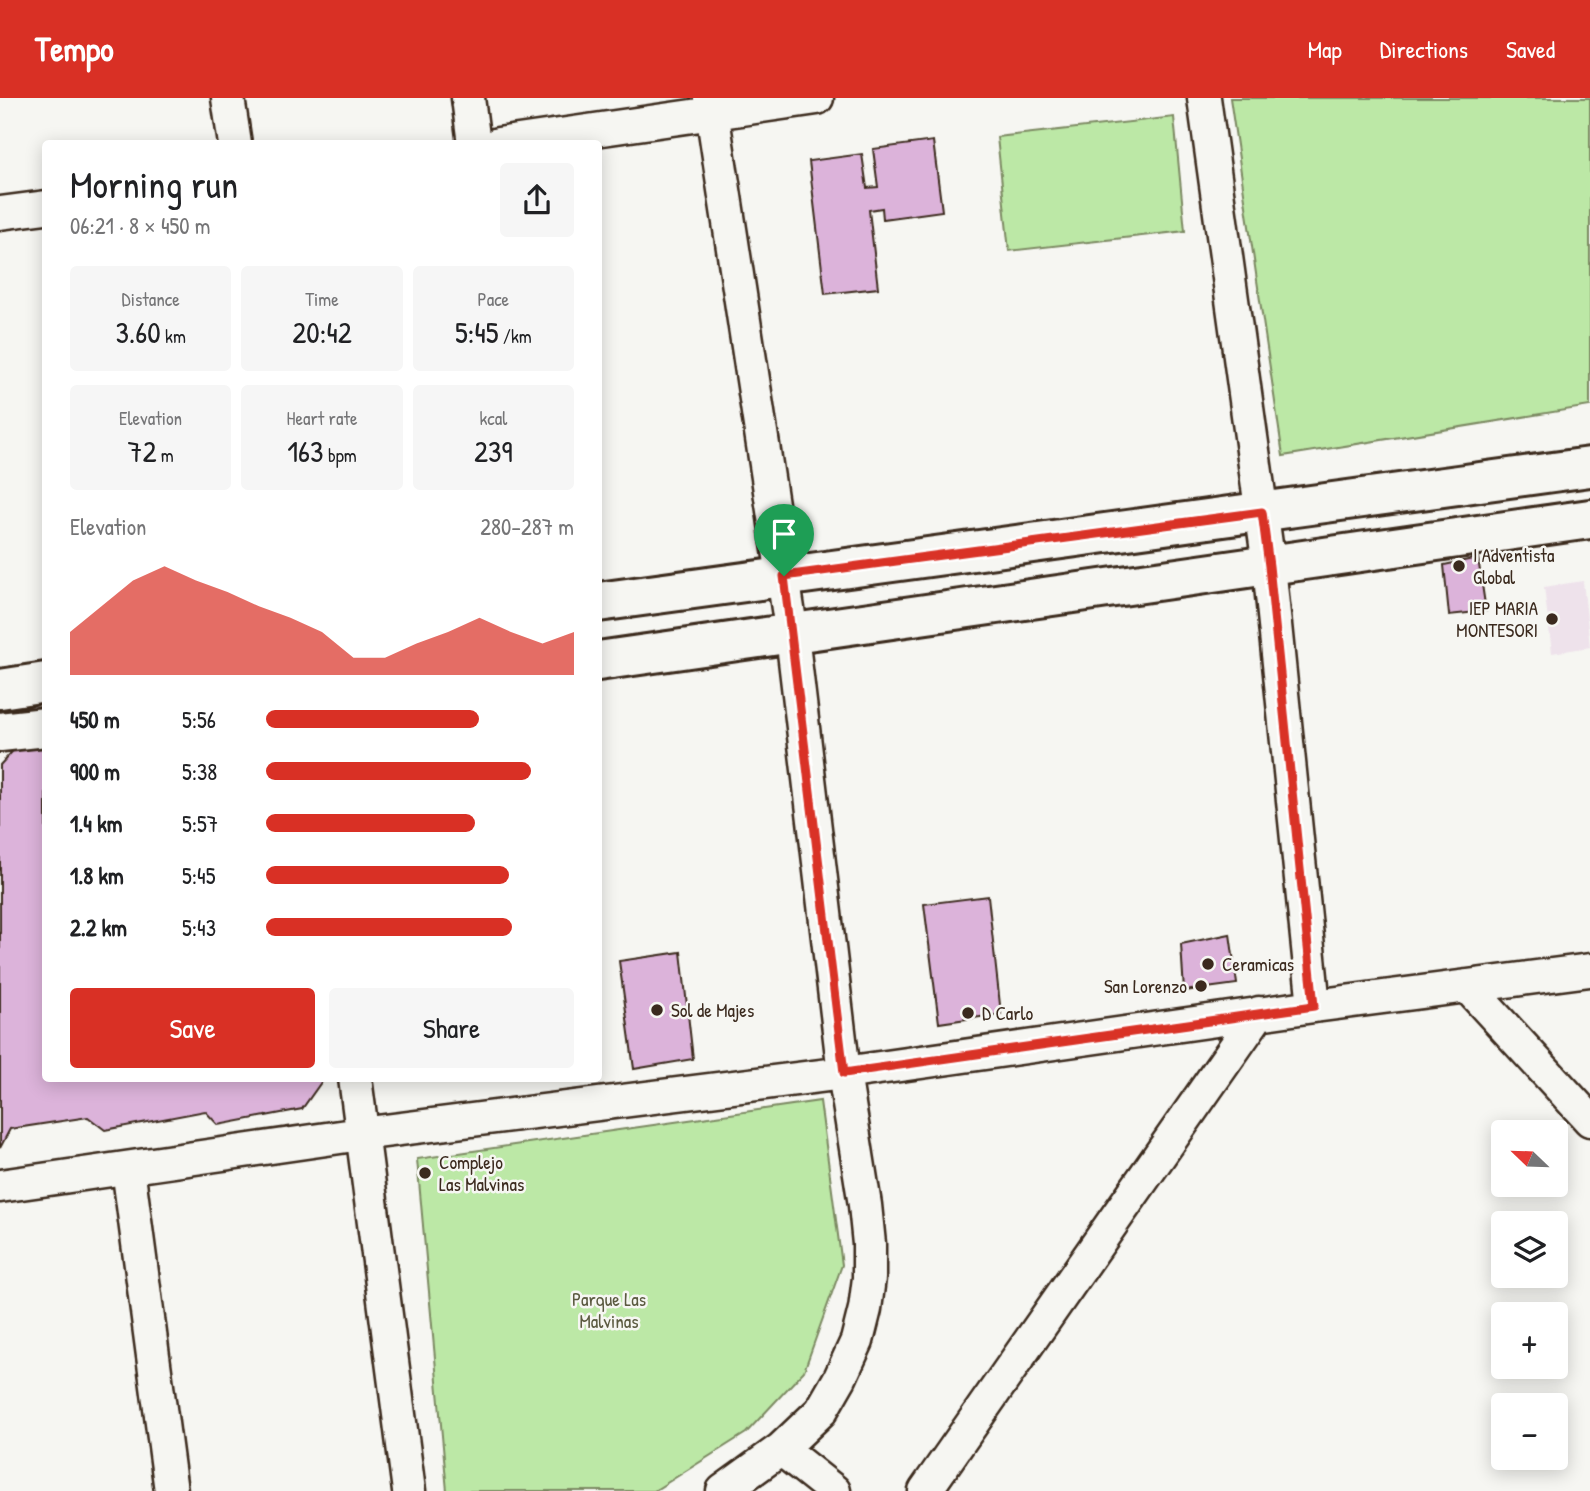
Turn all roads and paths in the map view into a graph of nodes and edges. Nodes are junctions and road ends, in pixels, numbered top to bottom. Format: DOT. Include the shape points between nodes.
graph roads {
  1 [pos="228,98"];
  2 [pos="468,98"];
  3 [pos="817,98"];
  4 [pos="1204,98"];
  5 [pos="711,106"];
  6 [pos="234,140"];
  7 [pos="473,140"];
  8 [pos="520,140"];
  9 [pos="42,208"];
  10 [pos="0,213"];
  11 [pos="1590,467"];
  12 [pos="1262,512"];
  13 [pos="1590,519"];
  14 [pos="1269,566"];
  15 [pos="784,576"];
  16 [pos="602,601"];
  17 [pos="792,635"];
  18 [pos="602,660"];
  19 [pos="42,683"];
  20 [pos="0,689"];
  21 [pos="42,727"];
  22 [pos="0,732"];
  23 [pos="1590,970"];
  24 [pos="1467,986"];
  25 [pos="1314,1006"];
  26 [pos="1259,1013"];
  27 [pos="844,1073"];
  28 [pos="355,1082"];
  29 [pos="1590,1120"];
  30 [pos="361,1134"];
  31 [pos="128,1168"];
  32 [pos="0,1186"];
  33 [pos="781,1449"];
  34 [pos="172,1491"];
  35 [pos="409,1491"];
  36 [pos="723,1491"];
  37 [pos="834,1491"];
  38 [pos="925,1491"];
  1 -- 6 [label="street"];
  2 -- 7 [label="street"];
  3 -- 5 [label="street"];
  4 -- 12 [label="street"];
  5 -- 8 [label="street"];
  5 -- 15 [label="street"];
  9 -- 10 [label="street"];
  11 -- 12 [label="street"];
  12 -- 14 [label="street"];
  12 -- 15 [label="street"];
  13 -- 14 [label="street"];
  14 -- 17 [label="street"];
  14 -- 25 [label="street"];
  15 -- 16 [label="street"];
  15 -- 17 [label="street"];
  17 -- 18 [label="street"];
  17 -- 27 [label="street"];
  19 -- 20 [label="street"];
  21 -- 22 [label="street"];
  23 -- 24 [label="street"];
  24 -- 25 [label="street"];
  24 -- 29 [label="street"];
  25 -- 26 [label="street"];
  26 -- 27 [label="street"];
  26 -- 38 [label="street"];
  27 -- 30 [label="street"];
  27 -- 33 [label="street" via="865,1205 869,1278 865,1310 841,1378 821,1410"];
  28 -- 30 [label="street"];
  30 -- 31 [label="street"];
  30 -- 35 [label="street"];
  31 -- 32 [label="street"];
  31 -- 34 [label="street"];
  33 -- 36 [label="street"];
  33 -- 37 [label="street"];
}
